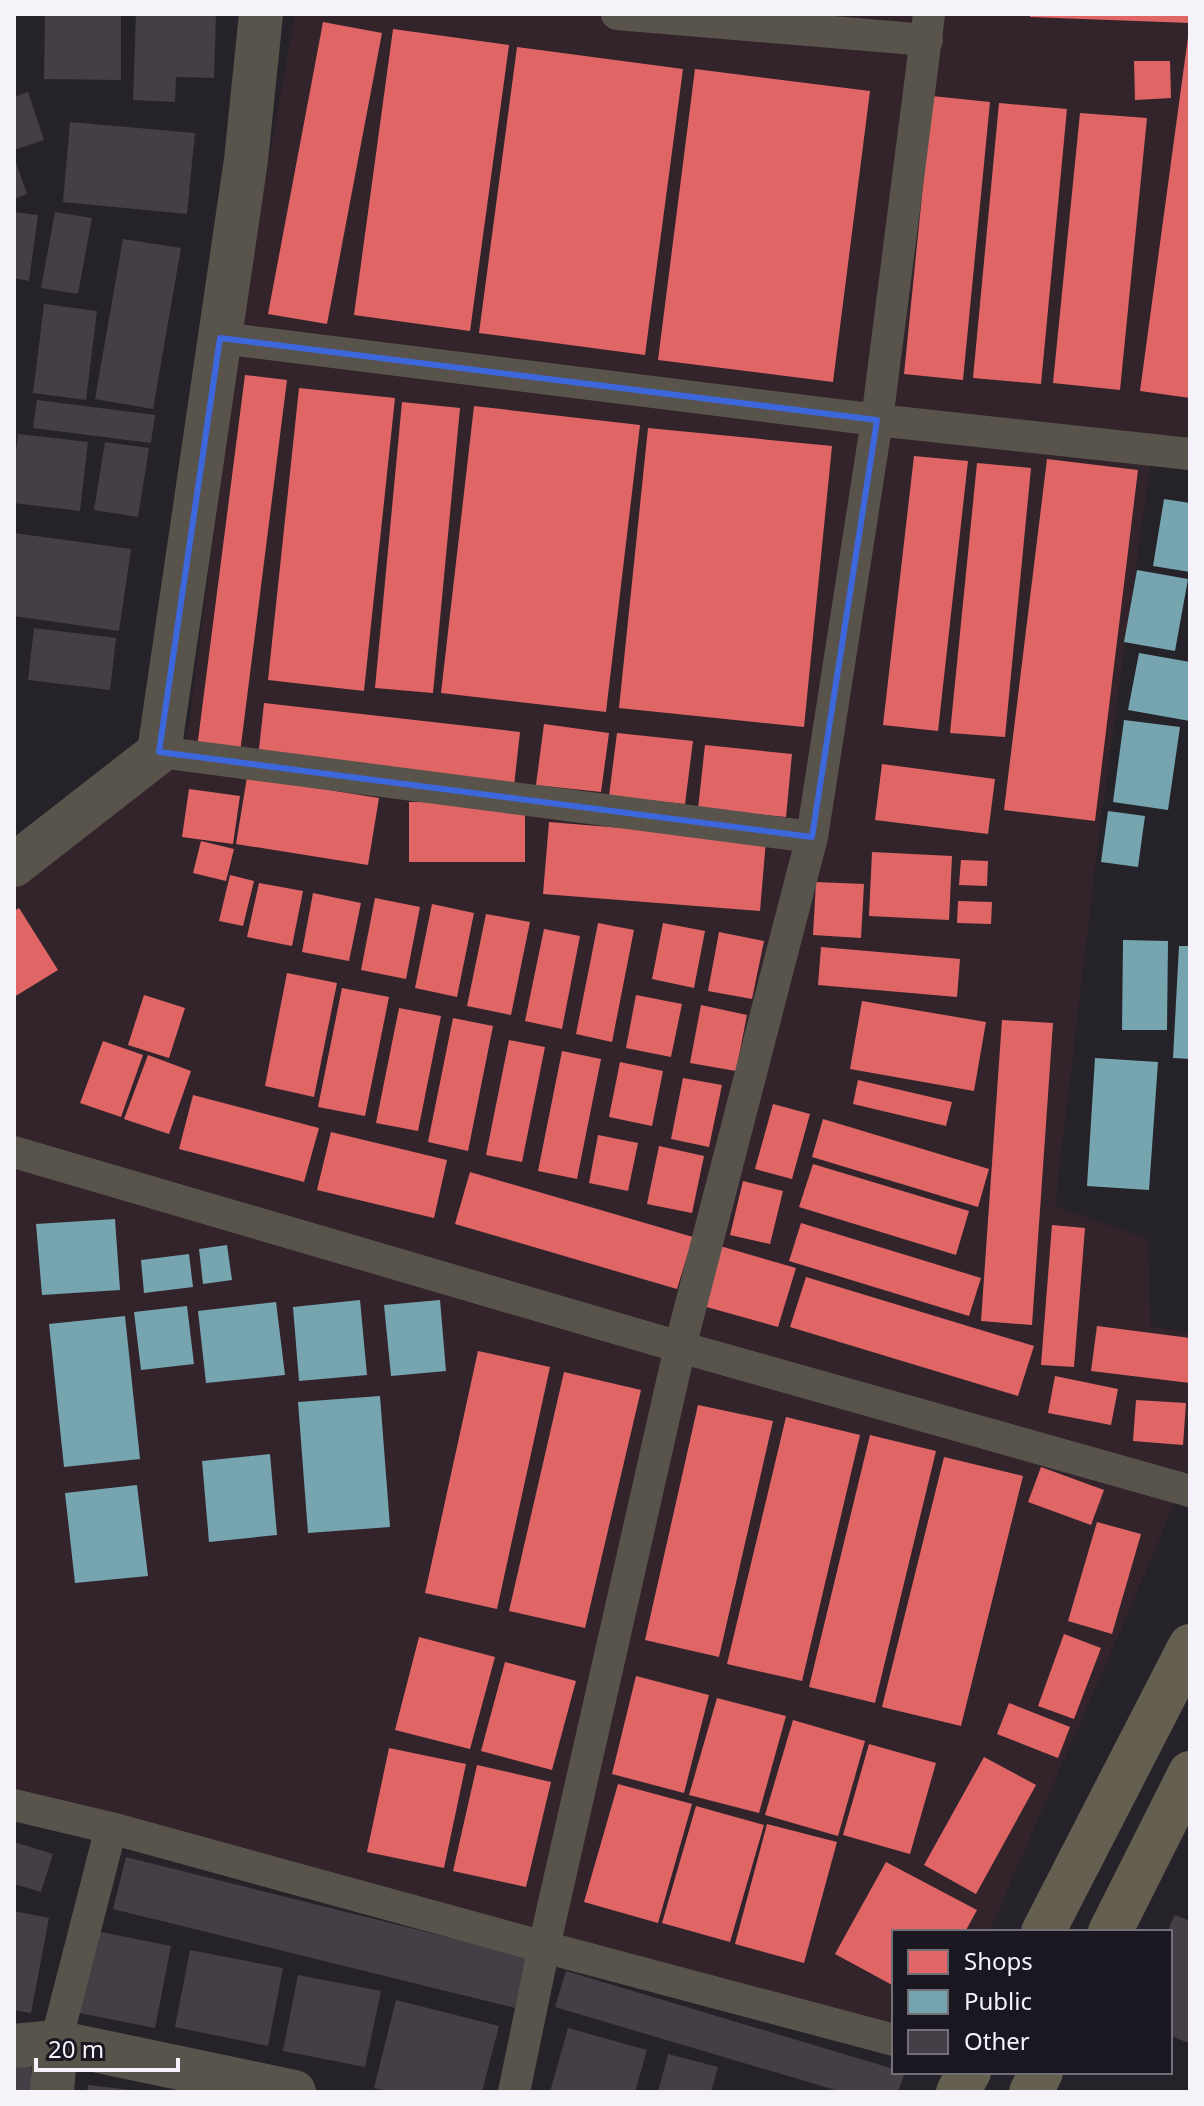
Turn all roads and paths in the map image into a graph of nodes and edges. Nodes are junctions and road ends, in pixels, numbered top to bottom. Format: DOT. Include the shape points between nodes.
graph roads {
  1 [pos="261,14"];
  2 [pos="617,14"];
  3 [pos="928,27"];
  4 [pos="220,338"];
  5 [pos="877,420"];
  6 [pos="1190,454"];
  7 [pos="159,752"];
  8 [pos="812,837"];
  9 [pos="14,865"];
  10 [pos="14,1152"];
  11 [pos="680,1347"];
  12 [pos="1190,1491"];
  13 [pos="1190,1646"];
  14 [pos="1190,1773"];
  15 [pos="14,1805"];
  16 [pos="111,1828"];
  17 [pos="1044,1930"];
  18 [pos="1111,1930"];
  19 [pos="544,1947"];
  20 [pos="892,2039"];
  21 [pos="35,2044"];
  22 [pos="968,2074"];
  23 [pos="1040,2074"];
  24 [pos="52,2092"];
  25 [pos="294,2092"];
  26 [pos="514,2092"];
  27 [pos="958,2092"];
  28 [pos="1031,2092"];
  1 -- 4 [label="street"];
  2 -- 3 [label="street"];
  3 -- 5 [label="street"];
  4 -- 5 [label="street"];
  4 -- 7 [label="street"];
  5 -- 6 [label="street"];
  5 -- 8 [label="street"];
  7 -- 8 [label="street"];
  7 -- 9 [label="street"];
  8 -- 11 [label="street"];
  10 -- 11 [label="street"];
  11 -- 12 [label="street"];
  11 -- 19 [label="street"];
  13 -- 17 [label="highway"];
  14 -- 18 [label="highway"];
  15 -- 16 [label="street"];
  16 -- 19 [label="street"];
  16 -- 21 [label="street"];
  19 -- 20 [label="street"];
  19 -- 26 [label="street"];
  21 -- 24 [label="street"];
  21 -- 25 [label="street"];
  22 -- 27 [label="highway"];
  23 -- 28 [label="highway"];
}
